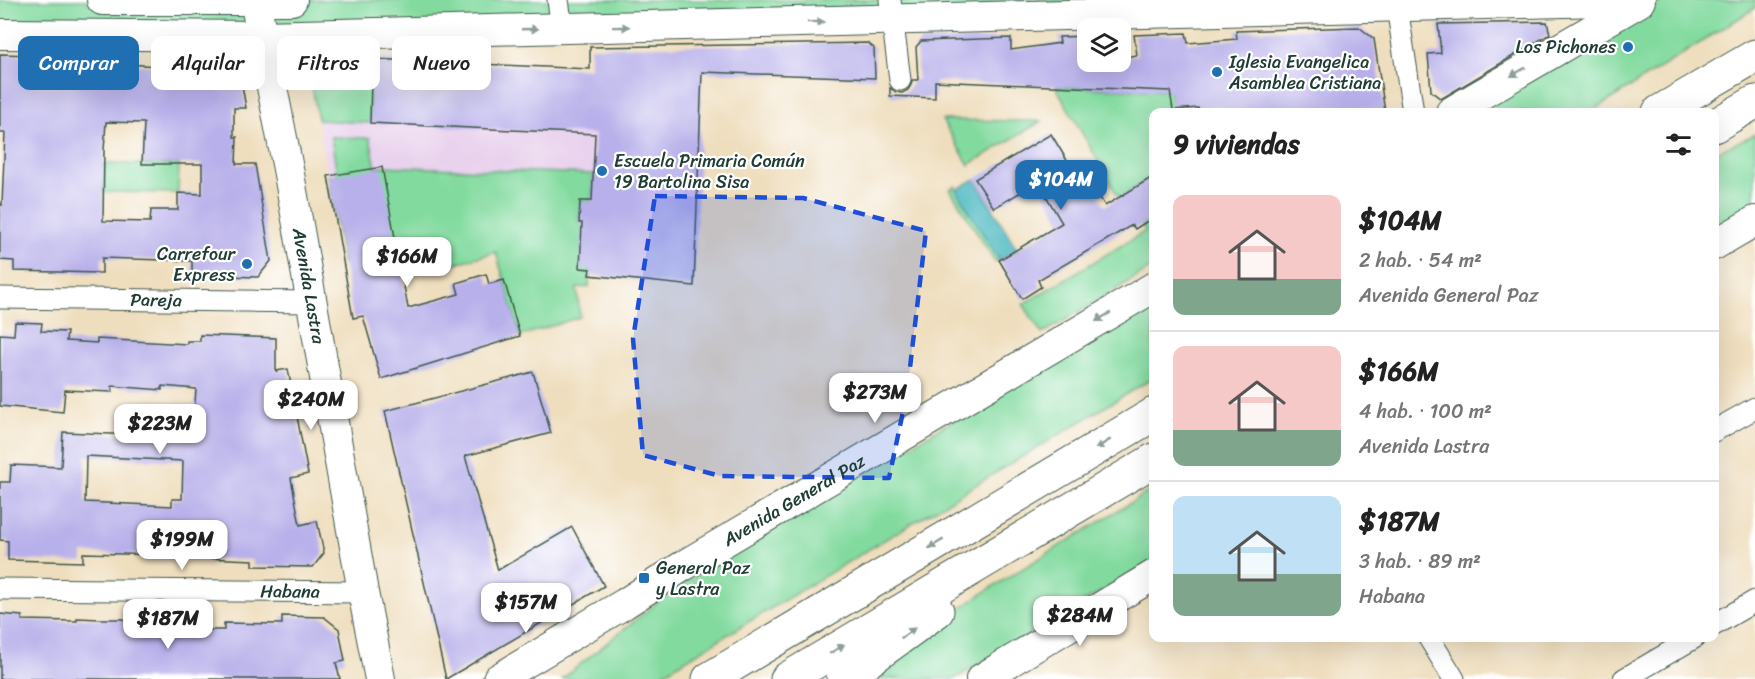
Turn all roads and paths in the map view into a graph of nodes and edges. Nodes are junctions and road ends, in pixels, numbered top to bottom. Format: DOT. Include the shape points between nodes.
graph roads {
  1 [pos="102,0"];
  2 [pos="292,0"];
  3 [pos="1641,0"];
  4 [pos="255,1"];
  5 [pos="1396,3"];
  6 [pos="891,10"];
  7 [pos="560,14"];
  8 [pos="0,34"];
  9 [pos="262,36"];
  10 [pos="1755,41"];
  11 [pos="265,52"];
  12 [pos="1755,56"];
  13 [pos="900,80"];
  14 [pos="1755,102"];
  15 [pos="1668,107"];
  16 [pos="1412,108"];
  17 [pos="1457,108"];
  18 [pos="1755,112"];
  19 [pos="1719,124"];
  20 [pos="1719,125"];
  21 [pos="1755,221"];
  22 [pos="1719,242"];
  23 [pos="1149,290"];
  24 [pos="0,298"];
  25 [pos="313,302"];
  26 [pos="1755,408"];
  27 [pos="1149,417"];
  28 [pos="1719,428"];
  29 [pos="1149,463"];
  30 [pos="1059,516"];
  31 [pos="1149,578"];
  32 [pos="0,590"];
  33 [pos="363,592"];
  34 [pos="1755,601"];
  35 [pos="624,604"];
  36 [pos="1719,622"];
  37 [pos="1431,642"];
  38 [pos="1687,642"];
  39 [pos="380,679"];
  40 [pos="498,679"];
  41 [pos="539,679"];
  42 [pos="710,679"];
  43 [pos="787,679"];
  44 [pos="843,679"];
  45 [pos="981,679"];
  46 [pos="1454,679"];
  47 [pos="1624,679"];
  1 -- 4 [label="street"];
  2 -- 4 [label="street"];
  3 -- 5 [label="street"];
  3 -- 17 [label="street, one-way"];
  4 -- 9 [label="street, Avenida Lastra"];
  5 -- 6 [label="street"];
  5 -- 16 [label="street"];
  7 -- 6 [label="street, one-way"];
  6 -- 13 [label="street"];
  9 -- 7 [label="street, one-way"];
  8 -- 9 [label="street"];
  10 -- 15 [label="highway"];
  11 -- 25 [label="street, Avenida Lastra"];
  12 -- 15 [label="highway"];
  14 -- 19 [label="highway"];
  18 -- 20 [label="highway"];
  21 -- 22 [label="street"];
  23 -- 35 [label="street, Avenida General Paz, one-way"];
  24 -- 25 [label="street, Pareja"];
  25 -- 33 [label="street, Avenida Lastra"];
  26 -- 28 [label="street"];
  27 -- 42 [label="highway, one-way"];
  29 -- 30 [label="highway"];
  43 -- 30 [label="highway, one-way"];
  44 -- 30 [label="highway, one-way"];
  31 -- 45 [label="street"];
  32 -- 33 [label="street, Habana"];
  33 -- 39 [label="street, Avenida Lastra"];
  34 -- 36 [label="street"];
  35 -- 40 [label="street, Avenida General Paz"];
  35 -- 41 [label="street, Avenida General Paz"];
  37 -- 46 [label="street"];
  38 -- 47 [label="street"];
}
